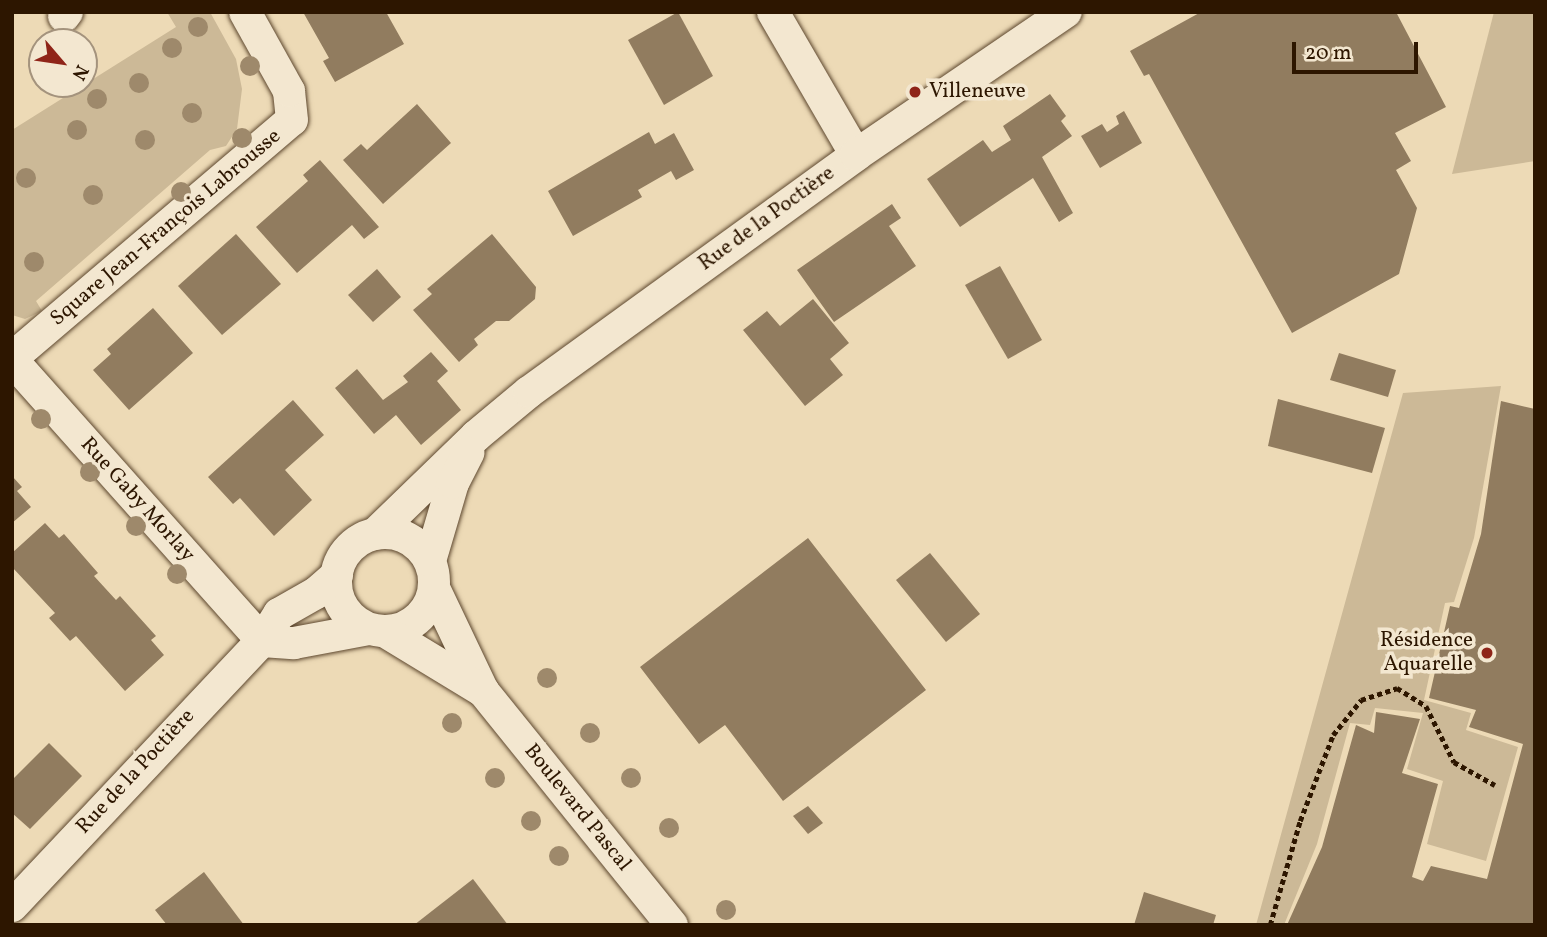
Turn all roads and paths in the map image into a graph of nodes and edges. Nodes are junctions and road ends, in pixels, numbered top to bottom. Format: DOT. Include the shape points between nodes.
graph roads {
  1 [pos="245,12"];
  2 [pos="773,12"];
  3 [pos="1066,12"];
  4 [pos="856,155"];
  5 [pos="12,359"];
  6 [pos="476,436"];
  7 [pos="375,534"];
  8 [pos="337,575"];
  9 [pos="432,575"];
  10 [pos="378,631"];
  11 [pos="262,641"];
  12 [pos="483,691"];
  13 [pos="1495,785"];
  14 [pos="12,906"];
  15 [pos="672,925"];
  16 [pos="1270,925"];
  1 -- 5 [label="street, Square Jean-François Labrousse" via="289,91 292,120"];
  2 -- 4 [label="street"];
  3 -- 4 [label="street, Rue de la Poctière"];
  4 -- 6 [label="street, Rue de la Poctière"];
  5 -- 11 [label="street, Rue Gaby Morlay"];
  6 -- 7 [label="street, Rue de la Poctière"];
  6 -- 9 [label="street, Rue de la Poctière" via="453,483"];
  7 -- 8 [label="street, Rue de la Poctière" via="350,548"];
  7 -- 9 [label="street" via="413,541"];
  8 -- 10 [label="street" via="340,602 357,623"];
  8 -- 11 [label="street, Rue de la Poctière" via="279,614"];
  9 -- 10 [label="street, Rue de la Poctière" via="423,615 412,625"];
  9 -- 12 [label="street, Boulevard Pascal"];
  10 -- 11 [label="street, Rue de la Poctière" via="294,643"];
  10 -- 12 [label="street, Boulevard Pascal"];
  11 -- 14 [label="street, Rue de la Poctière"];
  12 -- 15 [label="street, Boulevard Pascal"];
  13 -- 16 [label="path" via="1454,762 1426,706 1397,688 1361,700 1333,735 1300,821"];
}
